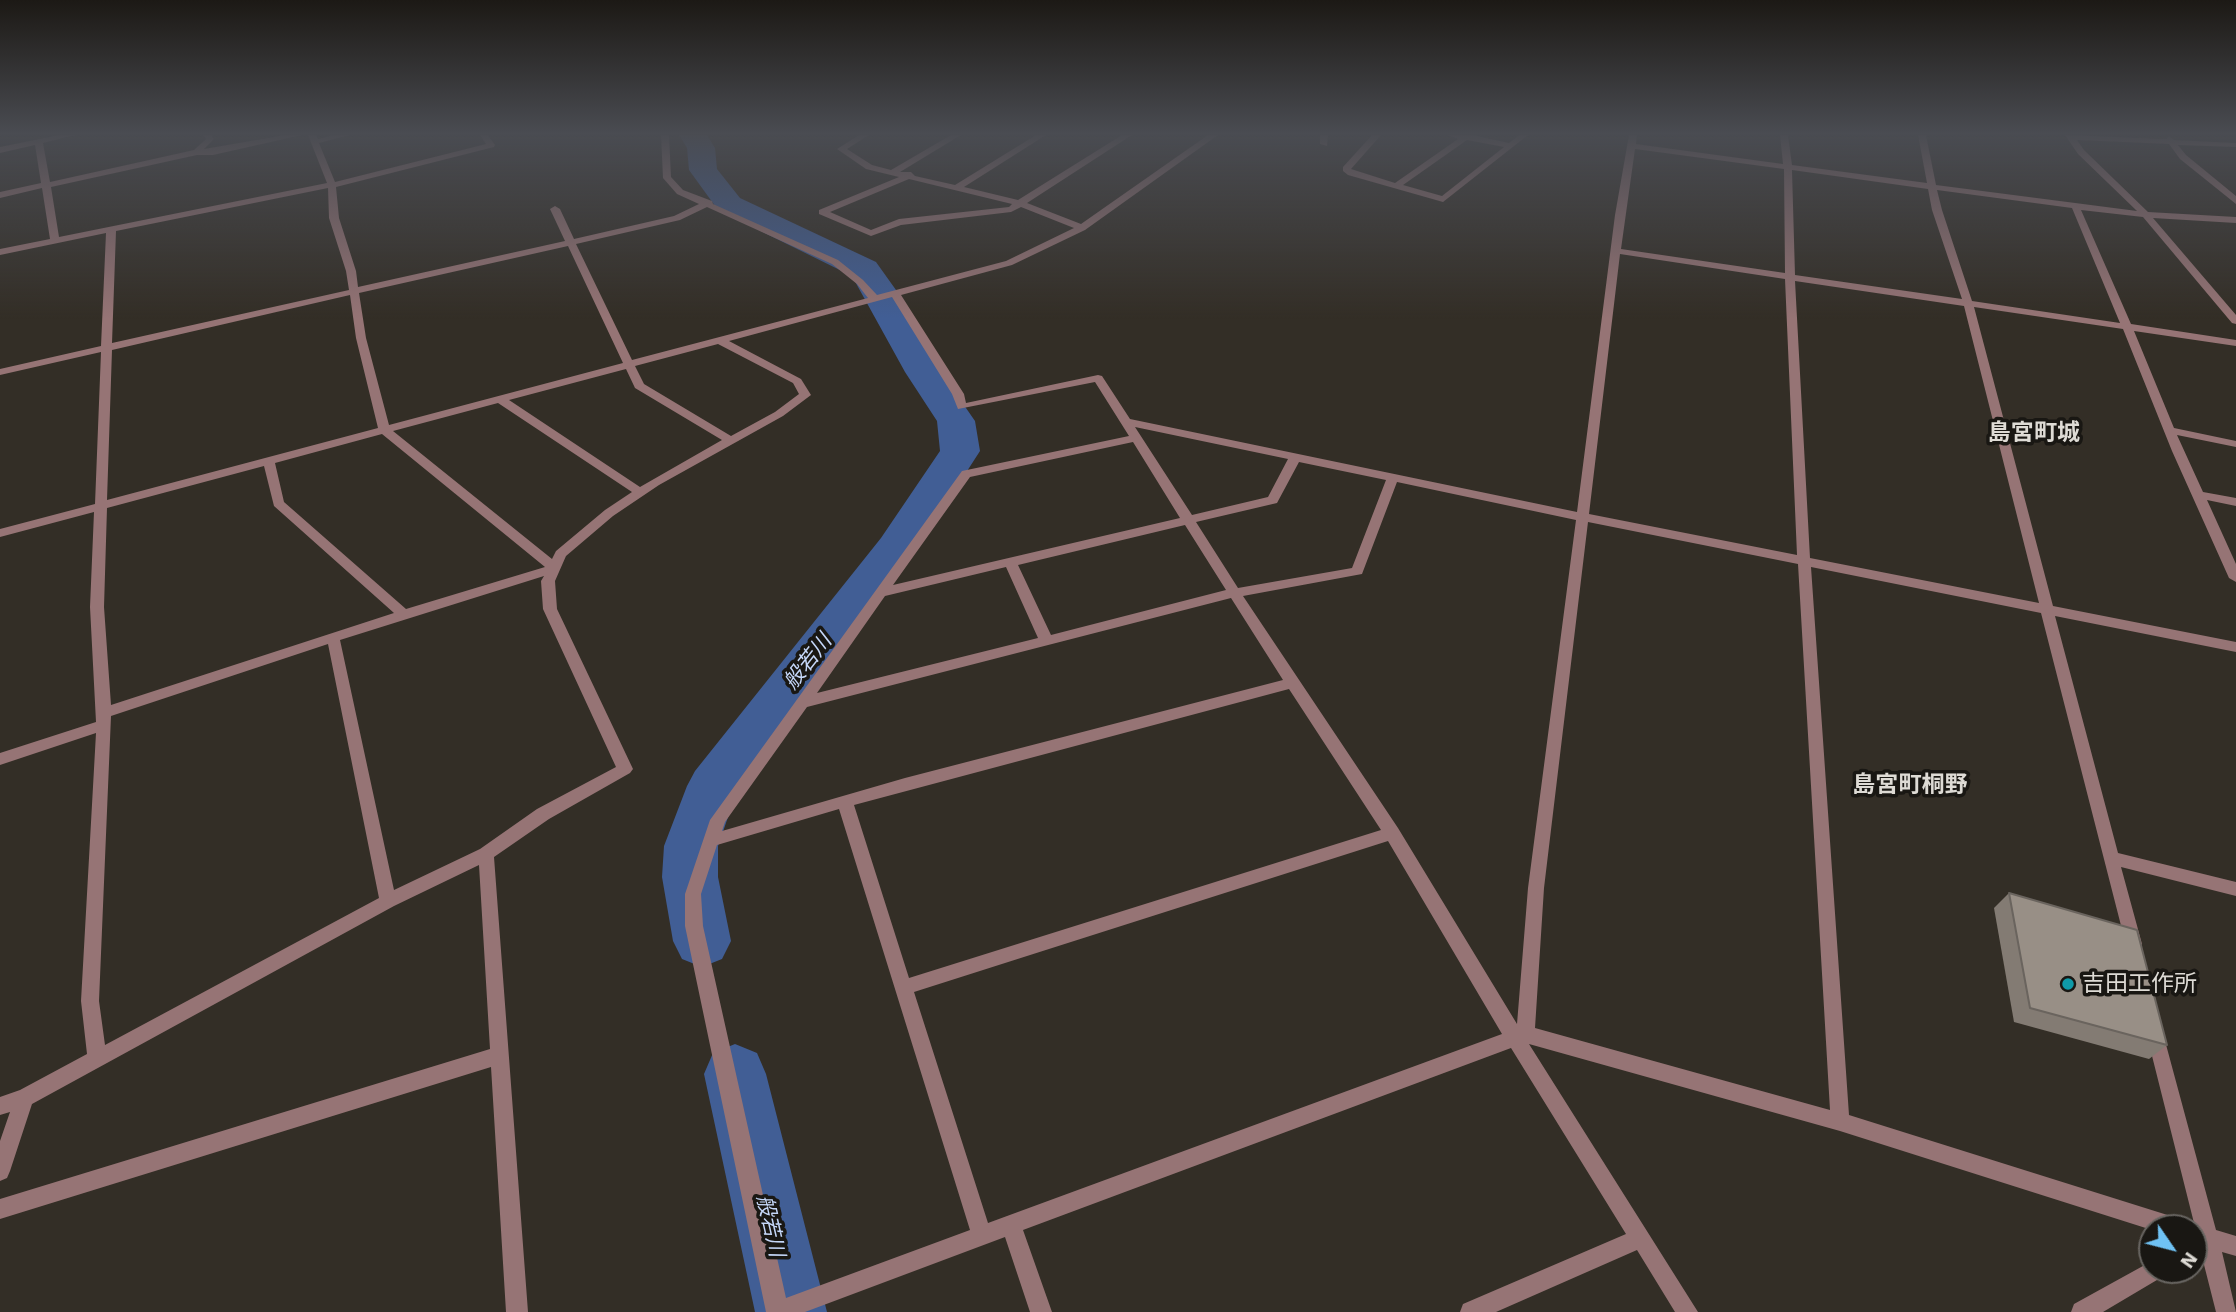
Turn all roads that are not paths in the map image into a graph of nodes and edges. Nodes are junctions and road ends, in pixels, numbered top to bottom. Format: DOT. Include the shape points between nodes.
graph roads {
  1 [pos="48,196"];
  2 [pos="277,196"];
  3 [pos="333,196"];
  4 [pos="691,196"];
  5 [pos="860,196"];
  6 [pos="993,196"];
  7 [pos="1034,196"];
  8 [pos="1127,196"];
  9 [pos="1432,196"];
  10 [pos="1450,196"];
  11 [pos="1624,196"];
  12 [pos="1789,196"];
  13 [pos="1934,196"];
  14 [pos="2005,196"];
  15 [pos="2127,196"];
  16 [pos="709,203"];
  17 [pos="1022,204"];
  18 [pos="2075,205"];
  19 [pos="555,209"];
  20 [pos="2146,214"];
  21 [pos="2236,220"];
  22 [pos="1082,228"];
  23 [pos="111,230"];
  24 [pos="55,241"];
  25 [pos="570,242"];
  26 [pos="0,251"];
  27 [pos="1616,251"];
  28 [pos="1790,277"];
  29 [pos="354,292"];
  30 [pos="895,294"];
  31 [pos="875,299"];
  32 [pos="1968,303"];
  33 [pos="2236,321"];
  34 [pos="2127,327"];
  35 [pos="718,340"];
  36 [pos="2236,343"];
  37 [pos="106,348"];
  38 [pos="627,364"];
  39 [pos="0,372"];
  40 [pos="499,399"];
  41 [pos="1126,422"];
  42 [pos="384,430"];
  43 [pos="2169,430"];
  44 [pos="1137,438"];
  45 [pos="732,441"];
  46 [pos="2236,444"];
  47 [pos="1295,457"];
  48 [pos="269,461"];
  49 [pos="1393,477"];
  50 [pos="640,492"];
  51 [pos="2199,495"];
  52 [pos="2236,502"];
  53 [pos="99,507"];
  54 [pos="1583,517"];
  55 [pos="1189,521"];
  56 [pos="0,533"];
  57 [pos="1804,560"];
  58 [pos="1010,562"];
  59 [pos="555,568"];
  60 [pos="2236,578"];
  61 [pos="880,593"];
  62 [pos="1234,593"];
  63 [pos="2048,608"];
  64 [pos="404,615"];
  65 [pos="333,637"];
  66 [pos="1046,639"];
  67 [pos="2236,647"];
  68 [pos="1292,682"];
  69 [pos="804,702"];
  70 [pos="104,719"];
  71 [pos="0,759"];
  72 [pos="845,802"];
  73 [pos="1392,833"];
  74 [pos="710,841"];
  75 [pos="486,854"];
  76 [pos="2112,858"];
  77 [pos="2236,888"];
  78 [pos="388,901"];
  79 [pos="2136,953"];
  80 [pos="905,987"];
  81 [pos="2152,1019"];
  82 [pos="1520,1036"];
  83 [pos="500,1055"];
  84 [pos="97,1057"];
  85 [pos="24,1098"];
  86 [pos="0,1105"];
  87 [pos="1840,1122"];
  88 [pos="0,1171"];
  89 [pos="0,1209"];
  90 [pos="2194,1214"];
  91 [pos="2138,1216"];
  92 [pos="1011,1224"];
  93 [pos="982,1236"];
  94 [pos="1641,1238"];
  95 [pos="2208,1241"];
  96 [pos="2236,1246"];
  97 [pos="2208,1262"];
  98 [pos="2138,1280"];
  99 [pos="517,1312"];
  100 [pos="777,1312"];
  101 [pos="1041,1312"];
  102 [pos="1471,1312"];
  103 [pos="1687,1312"];
  104 [pos="2082,1312"];
  105 [pos="2227,1312"];
  1 -- 24 [label="street"];
  2 -- 23 [label="street"];
  3 -- 29 [label="street"];
  4 -- 16 [label="street"];
  5 -- 17 [label="street" via="822,212 871,233 899,222"];
  6 -- 17 [label="street"];
  7 -- 17 [label="street"];
  8 -- 22 [label="street"];
  9 -- 10 [label="street"];
  11 -- 27 [label="street"];
  12 -- 28 [label="street"];
  13 -- 32 [label="street"];
  14 -- 18 [label="street"];
  15 -- 20 [label="street"];
  16 -- 25 [label="street" via="677,218"];
  16 -- 31 [label="street" via="835,262"];
  17 -- 22 [label="street"];
  18 -- 20 [label="street"];
  18 -- 34 [label="street"];
  19 -- 25 [label="street"];
  20 -- 21 [label="street"];
  20 -- 33 [label="street"];
  22 -- 30 [label="street" via="1009,262"];
  23 -- 24 [label="street"];
  23 -- 37 [label="street"];
  24 -- 26 [label="street"];
  25 -- 29 [label="street"];
  25 -- 38 [label="street"];
  27 -- 28 [label="street"];
  27 -- 54 [label="street"];
  28 -- 32 [label="street"];
  28 -- 57 [label="street"];
  29 -- 37 [label="street"];
  29 -- 42 [label="street"];
  30 -- 31 [label="street"];
  30 -- 41 [label="street" via="962,407 1098,379"];
  31 -- 35 [label="street"];
  32 -- 34 [label="street"];
  32 -- 63 [label="street"];
  34 -- 36 [label="street"];
  34 -- 43 [label="street"];
  35 -- 38 [label="street"];
  35 -- 45 [label="street" via="797,382 806,396"];
  37 -- 39 [label="street"];
  37 -- 53 [label="street"];
  38 -- 40 [label="street"];
  38 -- 45 [label="street" via="639,386"];
  40 -- 42 [label="street"];
  40 -- 50 [label="street"];
  41 -- 44 [label="street"];
  41 -- 47 [label="street"];
  42 -- 48 [label="street"];
  42 -- 59 [label="street"];
  43 -- 46 [label="street"];
  43 -- 51 [label="street"];
  44 -- 55 [label="street"];
  44 -- 61 [label="street" via="966,474"];
  45 -- 50 [label="street"];
  47 -- 49 [label="street"];
  47 -- 55 [label="street" via="1273,500"];
  48 -- 53 [label="street"];
  48 -- 64 [label="street" via="278,503"];
  49 -- 54 [label="street"];
  49 -- 62 [label="street" via="1357,571"];
  50 -- 59 [label="street" via="561,554"];
  51 -- 52 [label="street"];
  51 -- 60 [label="street"];
  53 -- 56 [label="street"];
  53 -- 70 [label="street" via="97,607"];
  54 -- 57 [label="street"];
  54 -- 82 [label="street"];
  55 -- 58 [label="street"];
  55 -- 62 [label="street"];
  57 -- 63 [label="street"];
  57 -- 87 [label="street"];
  58 -- 61 [label="street"];
  58 -- 66 [label="street"];
  59 -- 64 [label="street"];
  59 -- 75 [label="street" via="548,581 550,609 625,769 543,814"];
  61 -- 69 [label="street"];
  62 -- 66 [label="street"];
  62 -- 68 [label="street"];
  63 -- 67 [label="street"];
  63 -- 76 [label="street"];
  64 -- 65 [label="street"];
  65 -- 70 [label="street"];
  65 -- 78 [label="street"];
  66 -- 69 [label="street"];
  68 -- 72 [label="street"];
  68 -- 73 [label="street"];
  69 -- 74 [label="street" via="718,820"];
  70 -- 71 [label="street"];
  70 -- 84 [label="street" via="90,1001"];
  72 -- 74 [label="street"];
  72 -- 80 [label="street"];
  73 -- 80 [label="street"];
  73 -- 82 [label="street"];
  74 -- 100 [label="street" via="693,894 694,926"];
  75 -- 78 [label="street"];
  75 -- 83 [label="street"];
  76 -- 77 [label="street"];
  76 -- 79 [label="street"];
  78 -- 84 [label="street"];
  80 -- 93 [label="street"];
  81 -- 90 [label="street"];
  82 -- 87 [label="street"];
  82 -- 92 [label="street"];
  82 -- 94 [label="street"];
  83 -- 89 [label="street"];
  83 -- 99 [label="street"];
  84 -- 85 [label="street"];
  85 -- 86 [label="street"];
  85 -- 88 [label="street"];
  87 -- 91 [label="street"];
  92 -- 93 [label="street"];
  92 -- 101 [label="street"];
  93 -- 100 [label="street"];
  94 -- 102 [label="street"];
  94 -- 103 [label="street"];
  95 -- 96 [label="street"];
  97 -- 105 [label="street"];
  98 -- 104 [label="street"];
}
